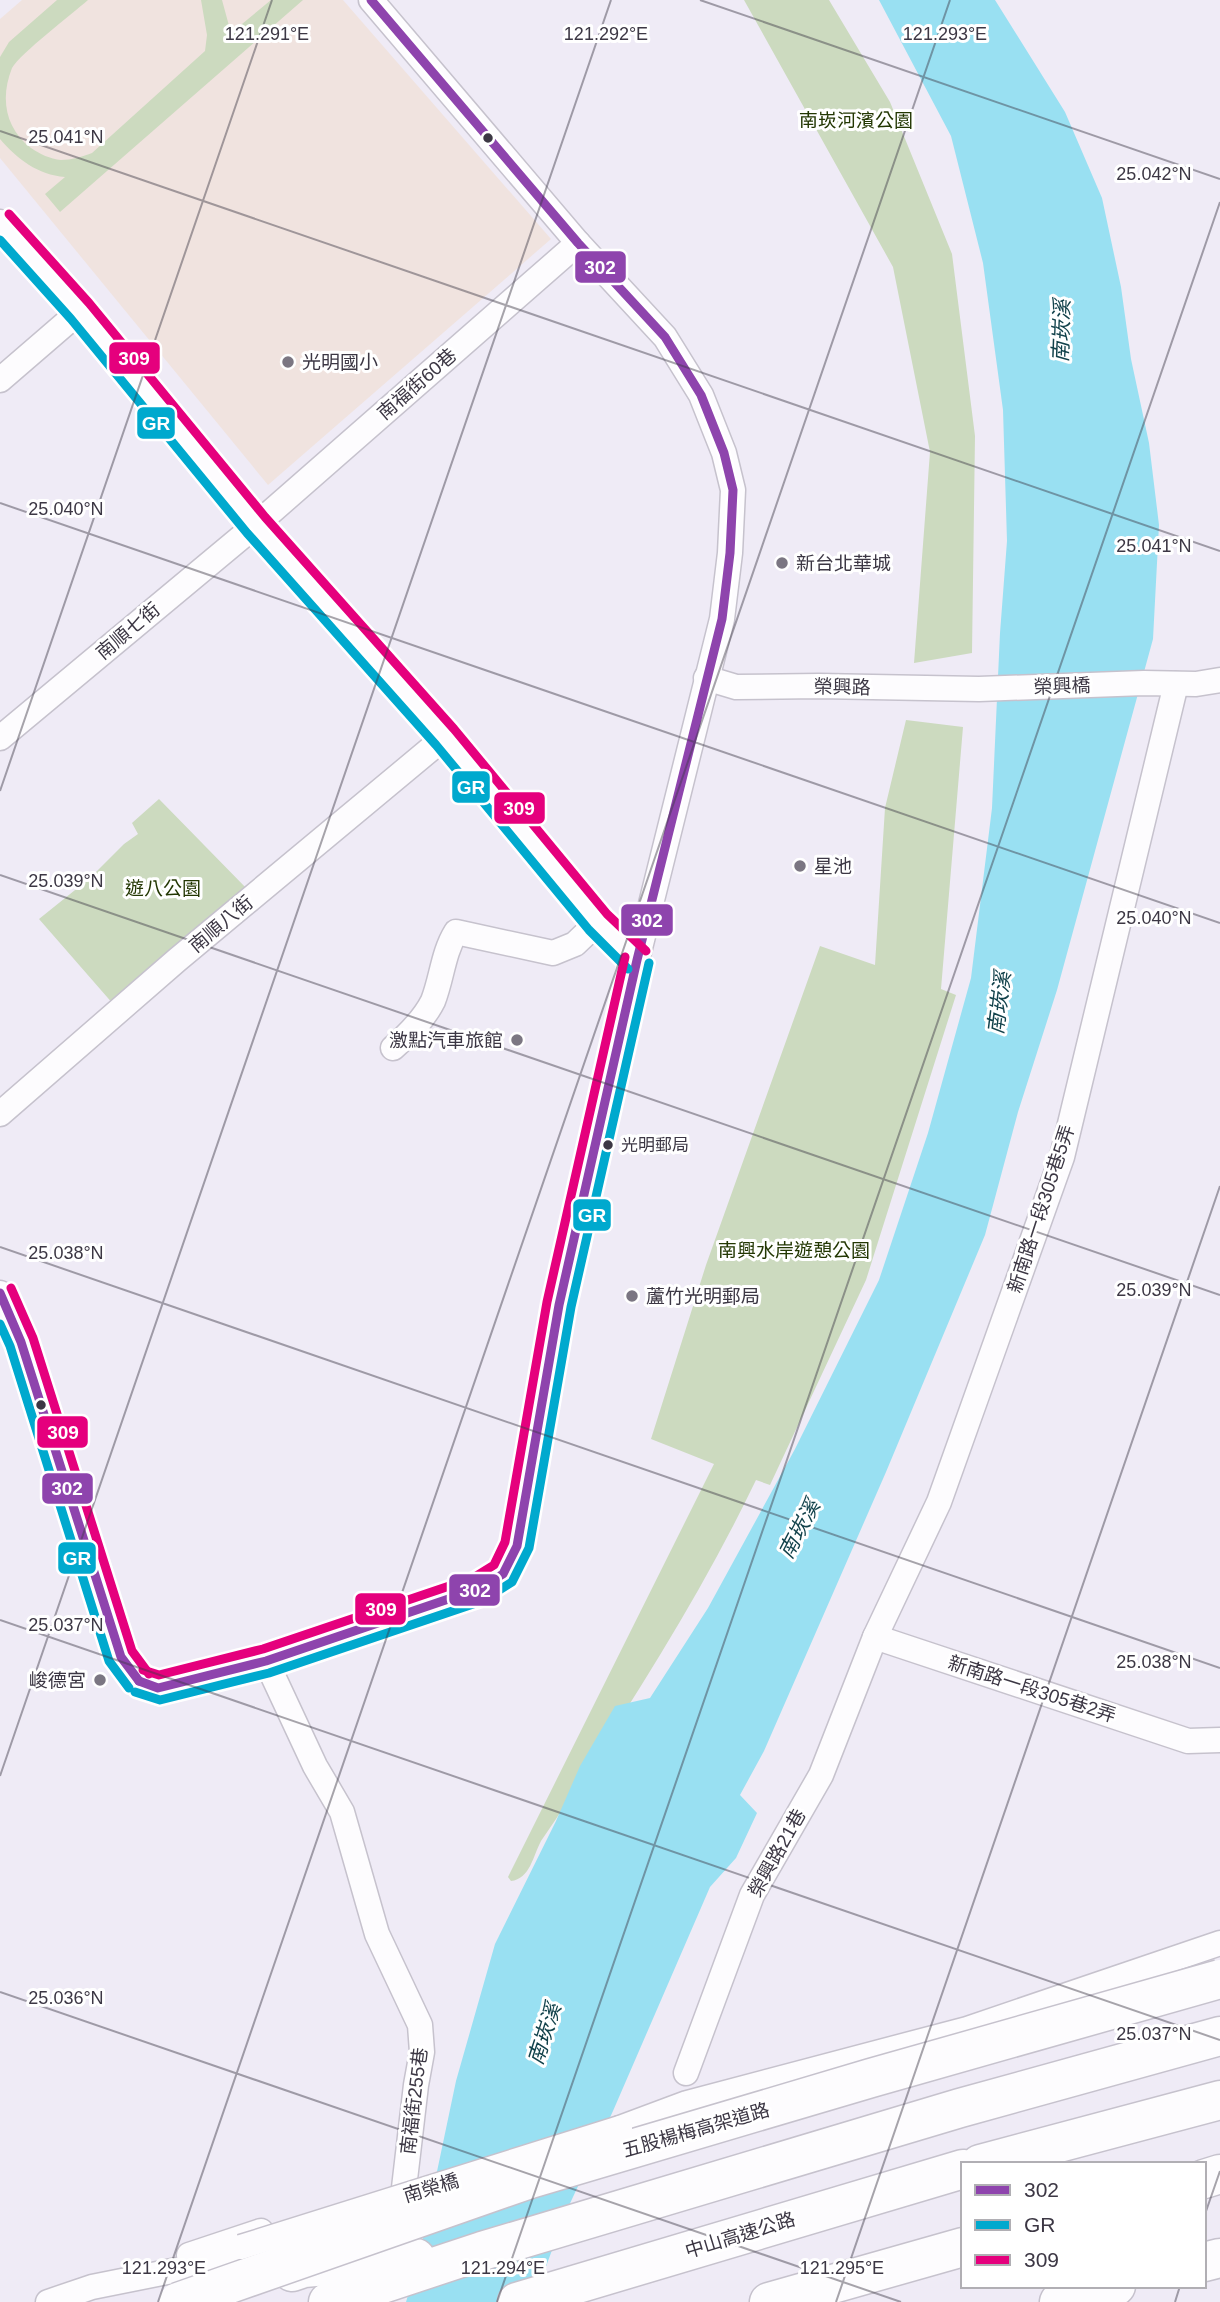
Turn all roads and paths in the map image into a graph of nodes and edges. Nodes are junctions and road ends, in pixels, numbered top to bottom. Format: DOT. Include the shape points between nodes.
graph roads {
  1 [pos="371,0"];
  2 [pos="0,222"];
  3 [pos="579,243"];
  4 [pos="80,311"];
  5 [pos="0,380"];
  6 [pos="256,525"];
  7 [pos="706,678"];
  8 [pos="1220,680"];
  9 [pos="1176,684"];
  10 [pos="979,689"];
  11 [pos="445,737"];
  12 [pos="0,738"];
  13 [pos="598,922"];
  14 [pos="637,960"];
  15 [pos="393,1048"];
  16 [pos="0,1114"];
  17 [pos="0,1293"];
  18 [pos="875,1637"];
  19 [pos="266,1661"];
  20 [pos="1220,1740"];
  21 [pos="1220,1943"];
  22 [pos="1220,1979"];
  23 [pos="1210,2037"];
  24 [pos="686,2073"];
  25 [pos="1220,2100"];
  26 [pos="988,2162"];
  27 [pos="961,2170"];
  28 [pos="961,2248"];
  29 [pos="392,2272"];
  30 [pos="92,2287"];
  31 [pos="1109,2288"];
  32 [pos="48,2302"];
  33 [pos="178,2302"];
  34 [pos="185,2302"];
  35 [pos="328,2302"];
  36 [pos="517,2302"];
  37 [pos="769,2302"];
  38 [pos="1059,2302"];
  1 -- 3 [label="street"];
  2 -- 4 [label="street"];
  3 -- 6 [label="street, 南福街60巷"];
  3 -- 7 [label="street" via="665,337 701,395 724,453 733,490 730,553 722,619"];
  4 -- 5 [label="street"];
  4 -- 6 [label="street"];
  6 -- 11 [label="street"];
  6 -- 12 [label="street, 南順七街"];
  7 -- 10 [label="street, 榮興路" via="736,687"];
  7 -- 14 [label="street"];
  8 -- 9 [label="street"];
  9 -- 10 [label="street, 榮興橋"];
  9 -- 18 [label="street, 新南路一段305巷5弄" via="1062,1157 939,1502"];
  11 -- 13 [label="street"];
  11 -- 16 [label="street, 南順八街"];
  13 -- 14 [label="street"];
  13 -- 15 [label="street" via="575,944 553,953 456,932 432,1002 412,1032"];
  14 -- 19 [label="street" via="559,1306 517,1546 503,1574 478,1590"];
  17 -- 19 [label="street" via="21,1342 121,1657 139,1681 158,1688"];
  18 -- 20 [label="street, 新南路一段305巷2弄" via="1188,1741"];
  18 -- 24 [label="street, 榮興路21巷" via="821,1775 752,1895"];
  19 -- 30 [label="street, 南福街255巷" via="342,1812 377,1934 420,2025 422,2052 402,2206 242,2257"];
  21 -- 30 [label="street, 南榮橋, bridge" via="967,2029 687,2103 241,2247"];
  22 -- 33 [label="highway, 五股楊梅高架道路, bridge" via="530,2179"];
  23 -- 29 [label="highway" via="482,2251"];
  25 -- 26 [label="highway"];
  27 -- 36 [label="highway, 中山高速公路"];
  28 -- 37 [label="highway"];
  29 -- 34 [label="highway" via="304,2268"];
  29 -- 35 [label="highway"];
  30 -- 32 [label="street, 南福街255巷"];
  31 -- 38 [label="highway"];
}
